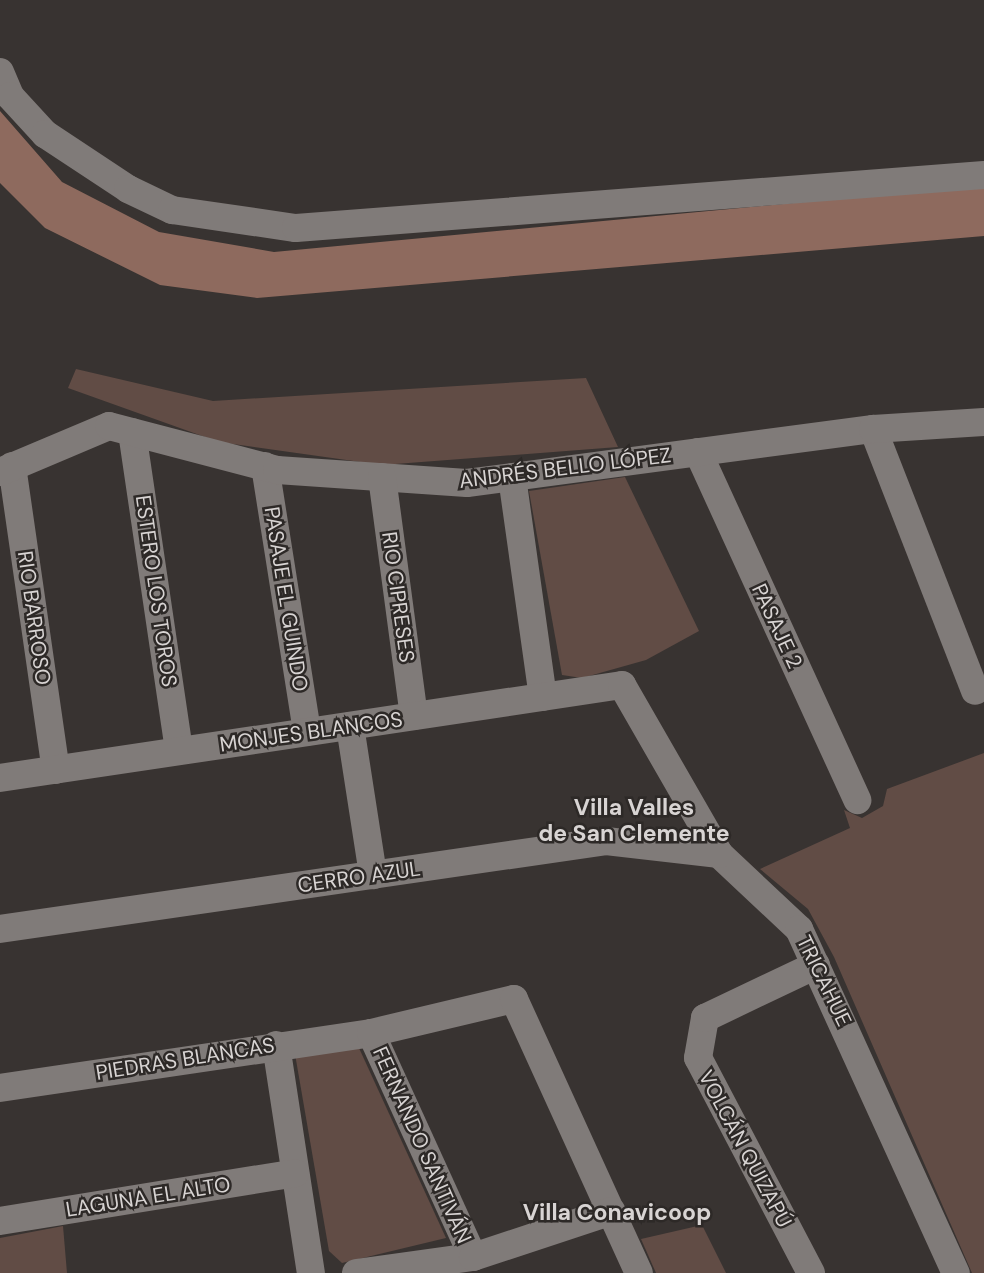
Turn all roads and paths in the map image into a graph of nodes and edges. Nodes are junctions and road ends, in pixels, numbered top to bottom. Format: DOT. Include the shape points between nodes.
graph roads {
  1 [pos="0,72"];
  2 [pos="984,175"];
  3 [pos="984,422"];
  4 [pos="121,429"];
  5 [pos="873,429"];
  6 [pos="698,452"];
  7 [pos="265,466"];
  8 [pos="6,469"];
  9 [pos="382,477"];
  10 [pos="512,477"];
  11 [pos="622,685"];
  12 [pos="975,691"];
  13 [pos="543,697"];
  14 [pos="414,716"];
  15 [pos="350,726"];
  16 [pos="307,732"];
  17 [pos="179,751"];
  18 [pos="56,770"];
  19 [pos="0,778"];
  20 [pos="856,800"];
  21 [pos="719,854"];
  22 [pos="373,875"];
  23 [pos="0,929"];
  24 [pos="816,965"];
  25 [pos="371,1033"];
  26 [pos="276,1045"];
  27 [pos="0,1088"];
  28 [pos="295,1173"];
  29 [pos="612,1211"];
  30 [pos="0,1221"];
  31 [pos="473,1257"];
  32 [pos="953,1272"];
  33 [pos="311,1273"];
  34 [pos="356,1273"];
  35 [pos="639,1273"];
  36 [pos="811,1273"];
  1 -- 2 [label="street" via="10,96 45,135 128,189 172,210 296,228"];
  3 -- 5 [label="street, ANDRÉS BELLO LÓPEZ"];
  4 -- 7 [label="street, ANDRÉS BELLO LÓPEZ"];
  4 -- 8 [label="street"];
  4 -- 17 [label="street, ESTERO LOS TOROS"];
  5 -- 6 [label="street, ANDRÉS BELLO LÓPEZ"];
  5 -- 12 [label="street"];
  6 -- 10 [label="street, ANDRÉS BELLO LÓPEZ"];
  6 -- 20 [label="street, PASAJE 2"];
  7 -- 9 [label="street, ANDRÉS BELLO LÓPEZ"];
  7 -- 16 [label="street, PASAJE EL GUINDO"];
  8 -- 18 [label="street, RIO BARROSO"];
  9 -- 10 [label="street, ANDRÉS BELLO LÓPEZ" via="467,483"];
  9 -- 14 [label="street, RIO CIPRESES"];
  10 -- 13 [label="street"];
  11 -- 13 [label="street, MONJES BLANCOS"];
  11 -- 21 [label="street, TRICAHUE"];
  13 -- 14 [label="street, MONJES BLANCOS"];
  14 -- 15 [label="street, MONJES BLANCOS"];
  15 -- 16 [label="street, MONJES BLANCOS"];
  15 -- 22 [label="street"];
  16 -- 17 [label="street, MONJES BLANCOS"];
  17 -- 18 [label="street, MONJES BLANCOS"];
  18 -- 19 [label="street, MONJES BLANCOS"];
  21 -- 22 [label="street, CERRO AZUL" via="606,841"];
  21 -- 24 [label="street, TRICAHUE" via="799,929"];
  22 -- 23 [label="street, CERRO AZUL"];
  24 -- 32 [label="street, TRICAHUE"];
  24 -- 36 [label="street, VOLCÁN QUIZAPÚ" via="705,1018 698,1058"];
  25 -- 26 [label="street, PIEDRAS BLANCAS"];
  25 -- 29 [label="street, PIEDRAS BLANCAS" via="514,999"];
  25 -- 31 [label="street, FERNANDO SANTIVÁN"];
  26 -- 27 [label="street, PIEDRAS BLANCAS"];
  26 -- 28 [label="street"];
  28 -- 30 [label="street, LAGUNA EL ALTO"];
  28 -- 33 [label="street"];
  29 -- 31 [label="street"];
  29 -- 35 [label="street"];
  31 -- 34 [label="street"];
}
